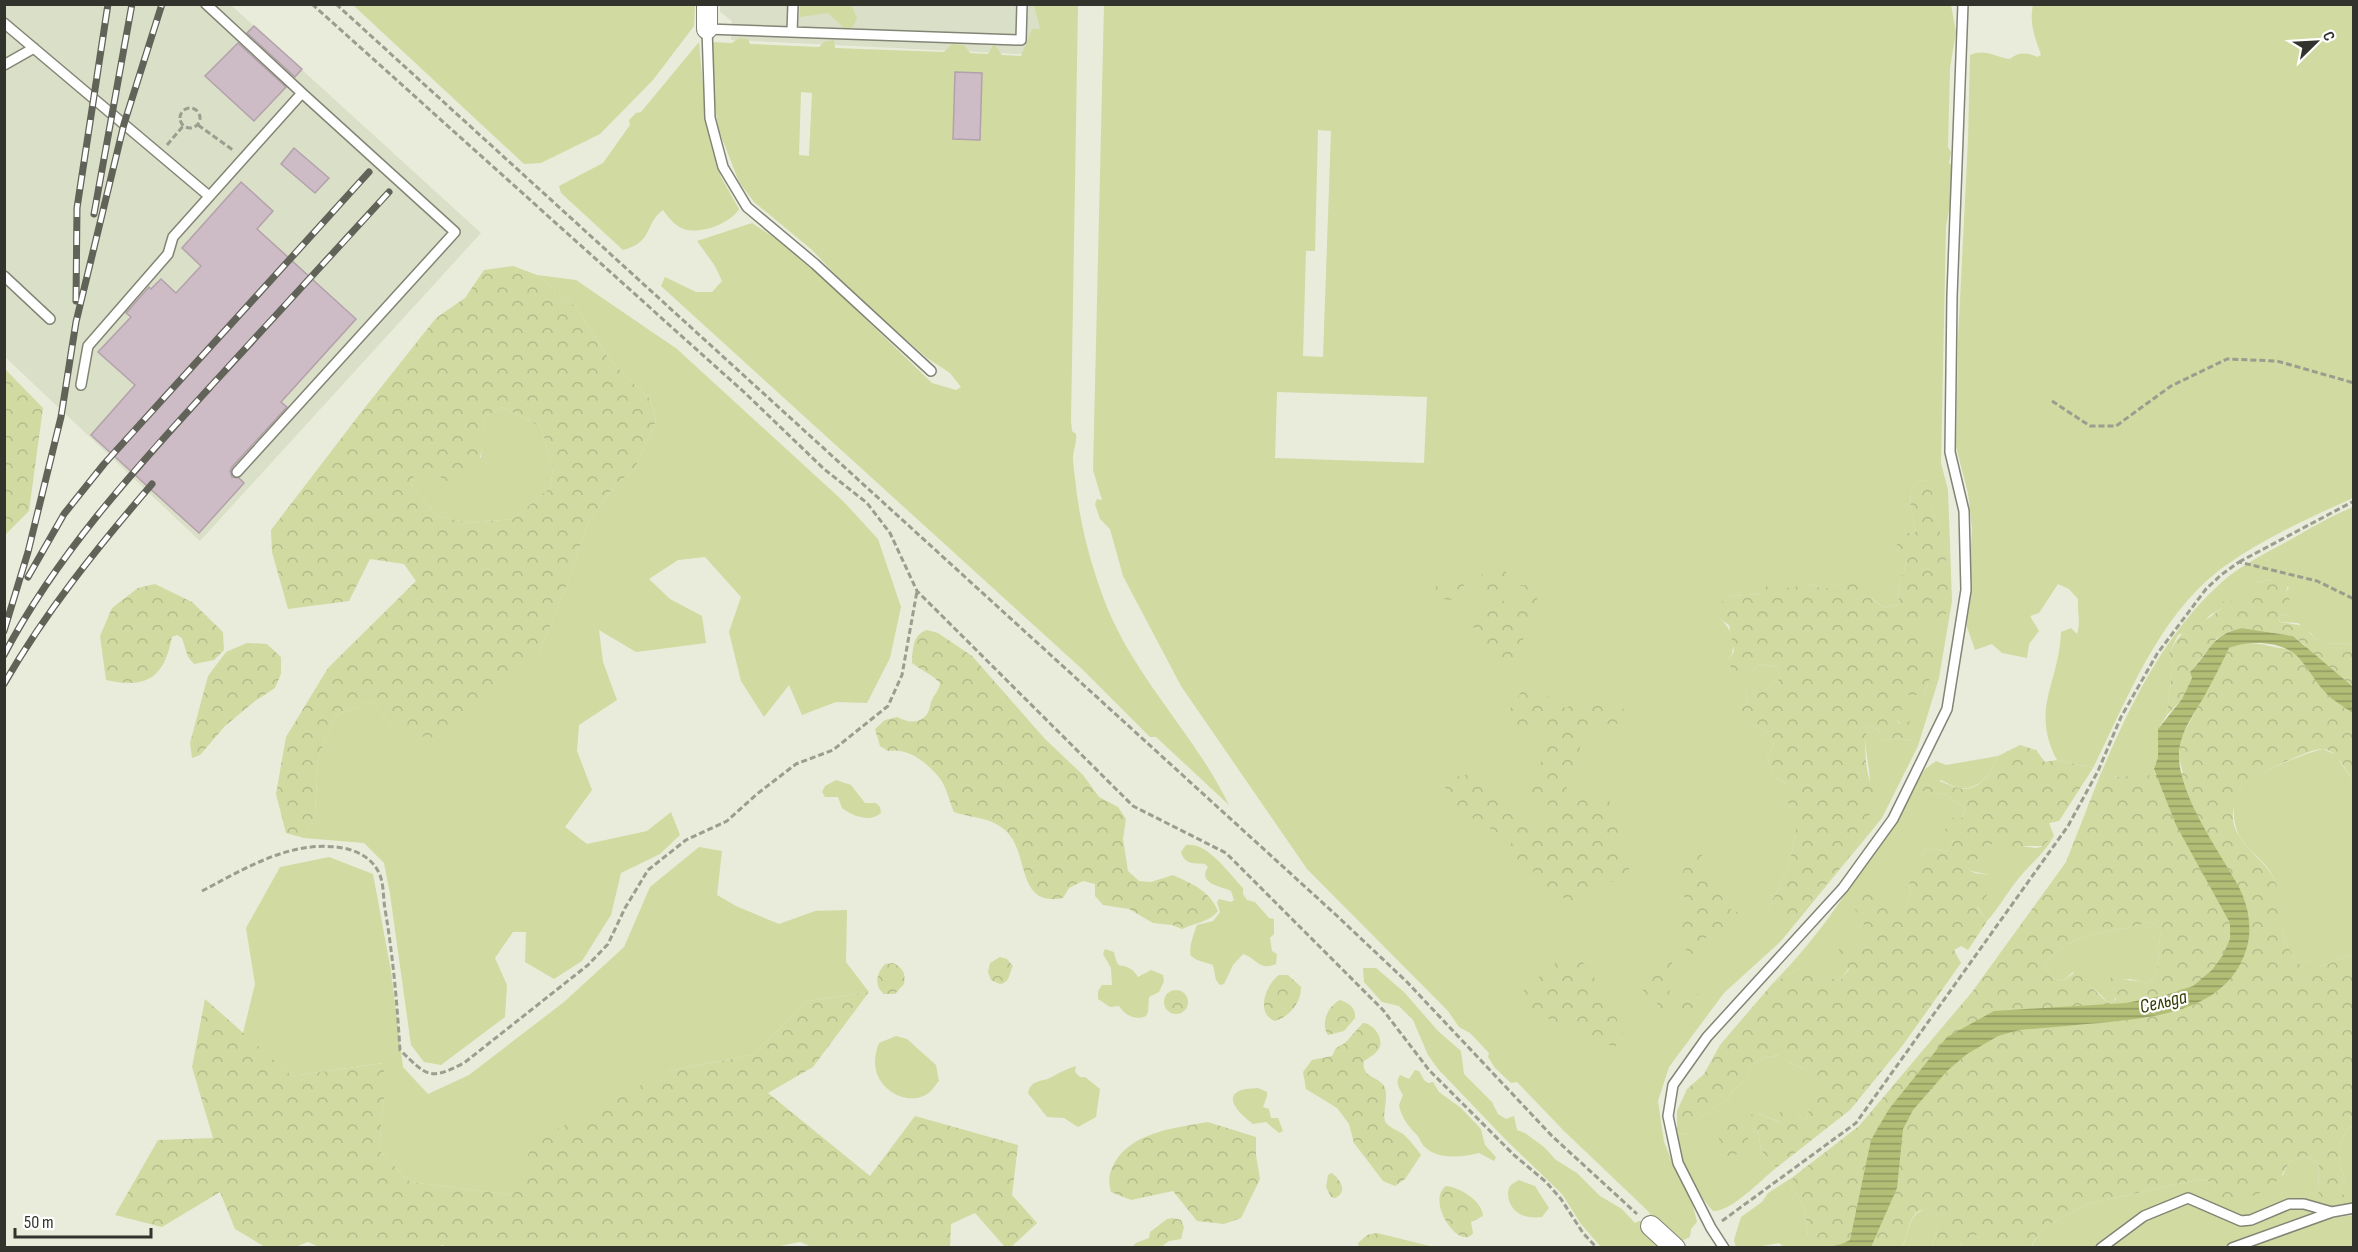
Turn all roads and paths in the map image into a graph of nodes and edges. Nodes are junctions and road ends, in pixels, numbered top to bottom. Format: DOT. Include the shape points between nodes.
graph roads {
  1 [pos="206,4"];
  2 [pos="312,4"];
  3 [pos="336,4"];
  4 [pos="707,4"];
  5 [pos="793,4"];
  6 [pos="1022,4"];
  7 [pos="1963,4"];
  8 [pos="4,23"];
  9 [pos="707,29"];
  10 [pos="792,32"];
  11 [pos="34,48"];
  12 [pos="4,65"];
  13 [pos="302,93"];
  14 [pos="184,125"];
  15 [pos="198,125"];
  16 [pos="160,153"];
  17 [pos="244,158"];
  18 [pos="209,196"];
  19 [pos="4,276"];
  20 [pos="50,319"];
  21 [pos="932,371"];
  22 [pos="2354,383"];
  23 [pos="81,385"];
  24 [pos="2052,401"];
  25 [pos="237,472"];
  26 [pos="2354,501"];
  27 [pos="2240,562"];
  28 [pos="917,591"];
  29 [pos="2354,599"];
  30 [pos="202,891"];
  31 [pos="2354,1208"];
  32 [pos="2331,1212"];
  33 [pos="1651,1226"];
  34 [pos="1711,1228"];
  35 [pos="1597,1248"];
  36 [pos="1675,1248"];
  37 [pos="1724,1248"];
  38 [pos="2101,1248"];
  39 [pos="2232,1248"];
  1 -- 13 [label="lane"];
  2 -- 28 [label="path" via="745,393 824,469 867,503 890,533"];
  3 -- 33 [label="path" via="1335,914 1414,989 1552,1137"];
  4 -- 9 [label="street"];
  5 -- 10 [label="lane"];
  6 -- 10 [label="lane" via="1021,40"];
  7 -- 34 [label="lane" via="1950,452 1964,511 1966,590 1947,710 1893,819 1844,888 1707,1037 1673,1085 1668,1116 1671,1140 1678,1163"];
  8 -- 11 [label="lane"];
  9 -- 10 [label="lane"];
  9 -- 21 [label="lane" via="710,118 723,167 747,207"];
  11 -- 12 [label="lane"];
  11 -- 16 [label="lane"];
  13 -- 17 [label="lane"];
  13 -- 25 [label="lane" via="455,232"];
  14 -- 15 [label="path"];
  14 -- 15 [label="path" via="181,114 189,109 199,114"];
  14 -- 16 [label="path"];
  15 -- 17 [label="path"];
  16 -- 18 [label="lane"];
  17 -- 18 [label="lane"];
  18 -- 23 [label="lane" via="173,237 168,254 88,346"];
  19 -- 20 [label="lane"];
  22 -- 24 [label="path" via="2277,361 2227,359 2171,386 2116,426 2090,426"];
  26 -- 27 [label="path"];
  27 -- 29 [label="path" via="2316,581"];
  27 -- 34 [label="path" via="2205,589 2157,654 2121,717 2068,826 1856,1123"];
  28 -- 30 [label="path" via="902,675 888,706 833,750 796,764 727,821 686,840 648,870 608,944 588,965 464,1063 442,1074 429,1073 400,1050 393,959 380,874 369,859 355,850 305,846 256,863"];
  28 -- 35 [label="path" via="1133,806 1226,853 1383,1010 1429,1070 1546,1182"];
  31 -- 32 [label="lane"];
  32 -- 38 [label="lane" via="2289,1204 2241,1221 2188,1198 2145,1216"];
  32 -- 39 [label="lane"];
  33 -- 36 [label="street"];
  34 -- 37 [label="lane"];
}
